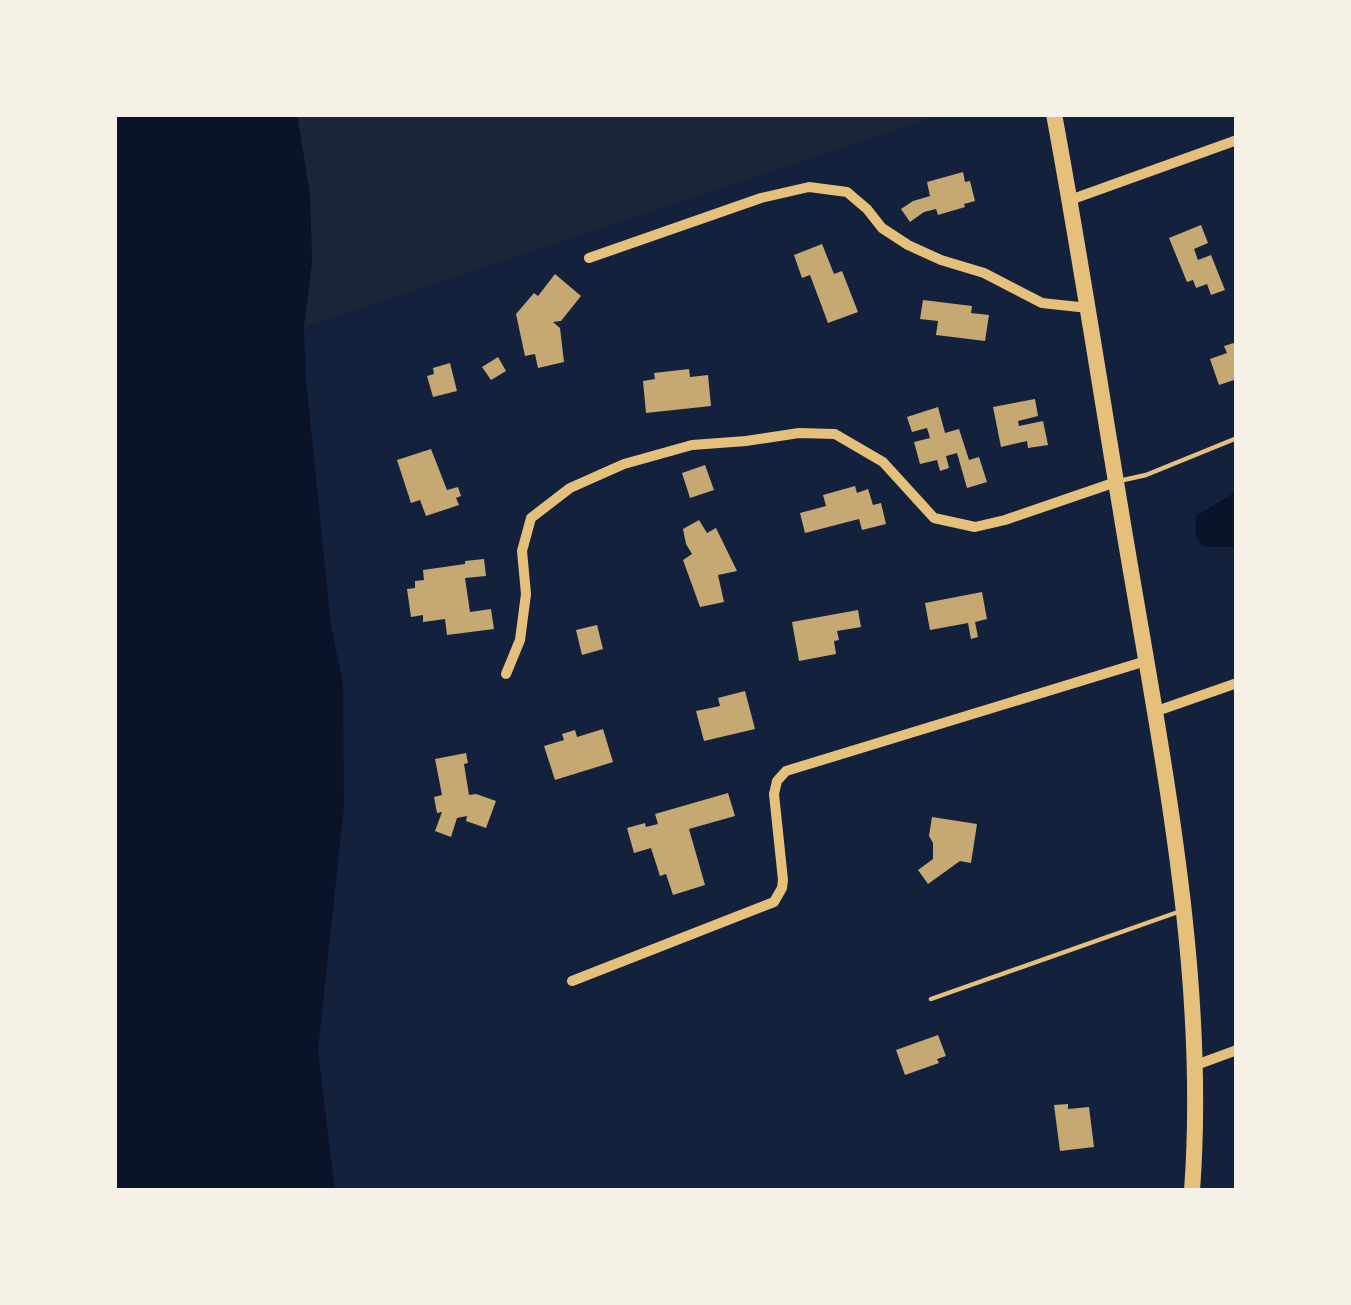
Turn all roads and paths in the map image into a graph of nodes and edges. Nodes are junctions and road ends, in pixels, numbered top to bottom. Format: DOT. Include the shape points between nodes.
graph roads {
  1 [pos="1054,114"];
  2 [pos="1237,140"];
  3 [pos="1070,200"];
  4 [pos="589,258"];
  5 [pos="1088,308"];
  6 [pos="1237,438"];
  7 [pos="1116,482"];
  8 [pos="1146,661"];
  9 [pos="506,674"];
  10 [pos="1237,683"];
  11 [pos="1154,712"];
  12 [pos="1183,910"];
  13 [pos="572,982"];
  14 [pos="931,999"];
  15 [pos="1237,1050"];
  16 [pos="1196,1065"];
  17 [pos="1192,1191"];
  1 -- 3 [label="main road"];
  2 -- 3 [label="street"];
  3 -- 5 [label="main road"];
  4 -- 5 [label="street" via="809,187 847,193 882,228 940,260 1042,303"];
  5 -- 7 [label="main road"];
  6 -- 7 [label="lane"];
  7 -- 8 [label="main road"];
  7 -- 9 [label="street" via="975,527 934,518 883,462 835,434 692,445 624,464 569,488 532,518 522,551 520,640"];
  8 -- 11 [label="main road"];
  8 -- 13 [label="street" via="786,771 774,794 784,880 774,902"];
  10 -- 11 [label="street"];
  11 -- 12 [label="main road"];
  12 -- 14 [label="lane"];
  12 -- 16 [label="main road"];
  15 -- 16 [label="street"];
  16 -- 17 [label="main road"];
}
